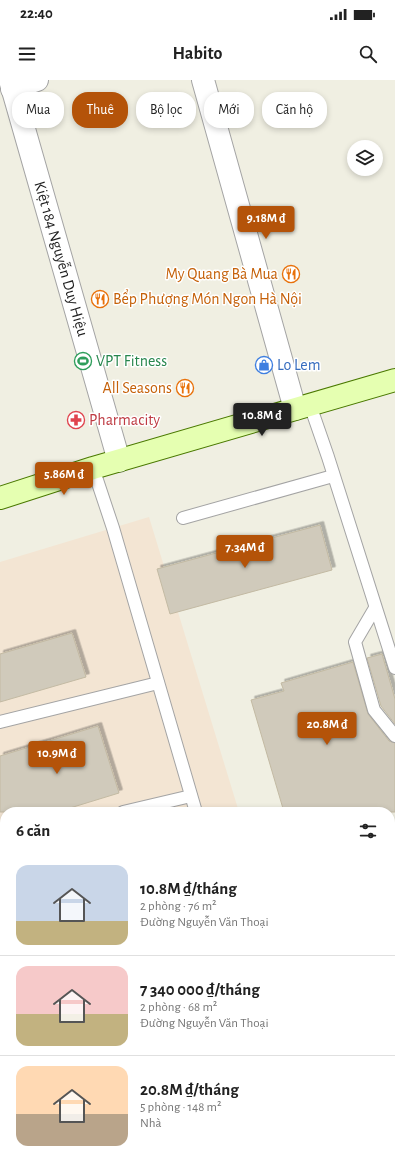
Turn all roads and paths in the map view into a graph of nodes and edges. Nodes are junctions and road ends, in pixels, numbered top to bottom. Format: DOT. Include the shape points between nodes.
graph roads {
  1 [pos="37,80"];
  2 [pos="203,80"];
  3 [pos="11,84"];
  4 [pos="395,380"];
  5 [pos="303,407"];
  6 [pos="119,461"];
  7 [pos="93,468"];
  8 [pos="333,476"];
  9 [pos="0,498"];
  10 [pos="183,518"];
  11 [pos="376,608"];
  12 [pos="395,668"];
  13 [pos="158,683"];
  14 [pos="0,722"];
  15 [pos="395,736"];
  16 [pos="191,796"];
  17 [pos="144,807"];
  18 [pos="194,807"];
  1 -- 3 [label="street"];
  2 -- 5 [label="street"];
  3 -- 6 [label="street, Kiệt 184 Nguyễn Duy Hiệu"];
  4 -- 5 [label="main road"];
  5 -- 6 [label="main road"];
  5 -- 8 [label="lane" via="328,457"];
  6 -- 7 [label="main road"];
  7 -- 9 [label="main road"];
  7 -- 13 [label="lane"];
  8 -- 10 [label="lane"];
  8 -- 11 [label="lane"];
  11 -- 12 [label="lane"];
  11 -- 15 [label="lane" via="355,642 374,710"];
  13 -- 14 [label="lane"];
  13 -- 16 [label="lane"];
  16 -- 17 [label="lane"];
  16 -- 18 [label="lane"];
}
